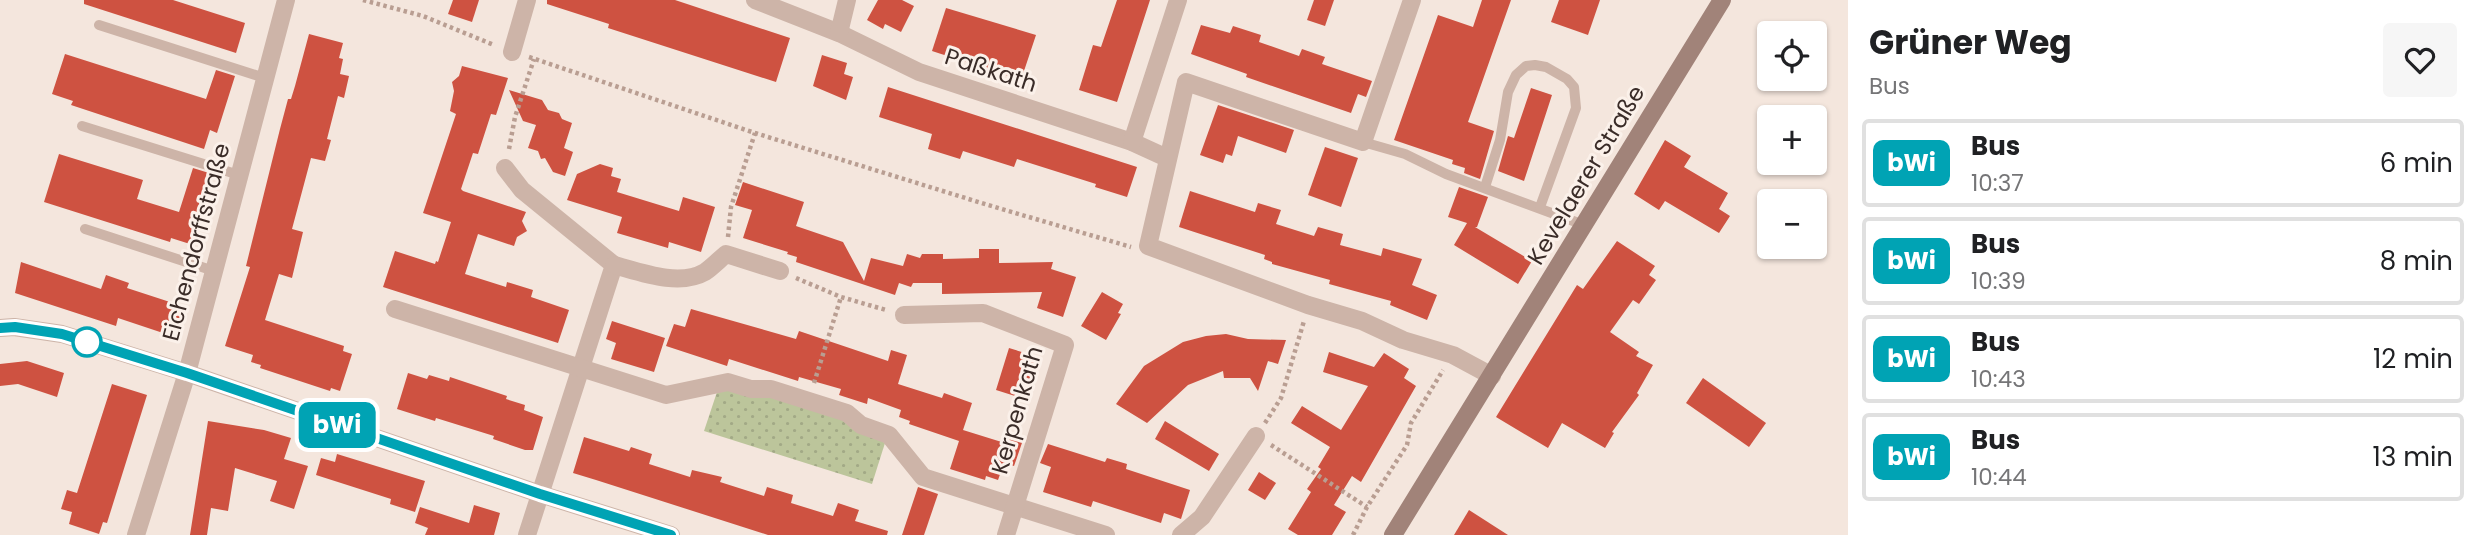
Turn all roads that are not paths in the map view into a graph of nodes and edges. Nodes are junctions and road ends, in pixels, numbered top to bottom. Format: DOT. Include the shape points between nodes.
graph roads {
  1 [pos="286,0"];
  2 [pos="527,0"];
  3 [pos="755,0"];
  4 [pos="847,0"];
  5 [pos="1178,0"];
  6 [pos="1412,0"];
  7 [pos="1722,0"];
  8 [pos="99,26"];
  9 [pos="838,33"];
  10 [pos="512,52"];
  11 [pos="265,78"];
  12 [pos="82,126"];
  13 [pos="1132,142"];
  14 [pos="1363,142"];
  15 [pos="1167,158"];
  16 [pos="505,167"];
  17 [pos="239,174"];
  18 [pos="1485,187"];
  19 [pos="1540,207"];
  20 [pos="1584,225"];
  21 [pos="85,229"];
  22 [pos="614,265"];
  23 [pos="214,271"];
  24 [pos="780,271"];
  25 [pos="395,309"];
  26 [pos="904,315"];
  27 [pos="0,328"];
  28 [pos="581,367"];
  29 [pos="187,373"];
  30 [pos="1492,376"];
  31 [pos="1256,436"];
  32 [pos="540,494"];
  33 [pos="1015,507"];
  34 [pos="136,535"];
  35 [pos="527,535"];
  36 [pos="671,535"];
  37 [pos="1006,535"];
  38 [pos="1106,535"];
  39 [pos="1181,535"];
  40 [pos="1393,535"];
  1 -- 11 [label="street, Eichendorffstraße"];
  2 -- 10 [label="street"];
  3 -- 9 [label="street, Paßkath"];
  4 -- 9 [label="street"];
  5 -- 13 [label="street"];
  6 -- 14 [label="street"];
  7 -- 20 [label="main road, Kevelaerer Straße"];
  8 -- 11 [label="lane"];
  9 -- 13 [label="street, Paßkath" via="919,72"];
  11 -- 17 [label="street, Eichendorffstraße"];
  12 -- 17 [label="lane"];
  13 -- 15 [label="street, Paßkath"];
  14 -- 15 [label="street" via="1186,82"];
  14 -- 18 [label="lane"];
  15 -- 30 [label="street" via="1148,246 1453,355"];
  16 -- 22 [label="street" via="522,190"];
  17 -- 23 [label="street, Eichendorffstraße"];
  18 -- 19 [label="lane"];
  18 -- 19 [label="lane" via="1516,75 1526,66 1546,67 1574,88 1576,108"];
  19 -- 20 [label="lane"];
  20 -- 30 [label="main road, Kevelaerer Straße"];
  21 -- 23 [label="lane"];
  22 -- 24 [label="street" via="685,278 704,273 726,254"];
  22 -- 28 [label="street"];
  23 -- 29 [label="street, Eichendorffstraße"];
  25 -- 28 [label="street"];
  26 -- 33 [label="street, Kerpenkath" via="984,313 1065,345"];
  27 -- 29 [label="street" via="62,334"];
  28 -- 32 [label="street"];
  28 -- 33 [label="street" via="666,395 728,383 808,400 848,413 861,425 889,435 922,477"];
  29 -- 32 [label="street"];
  29 -- 34 [label="street, Eichendorffstraße"];
  30 -- 40 [label="main road, Kevelaerer Straße"];
  31 -- 39 [label="street" via="1202,517"];
  32 -- 35 [label="street"];
  32 -- 36 [label="street"];
  33 -- 37 [label="street, Kerpenkath"];
  33 -- 38 [label="street, Kerpenkath"];
}
